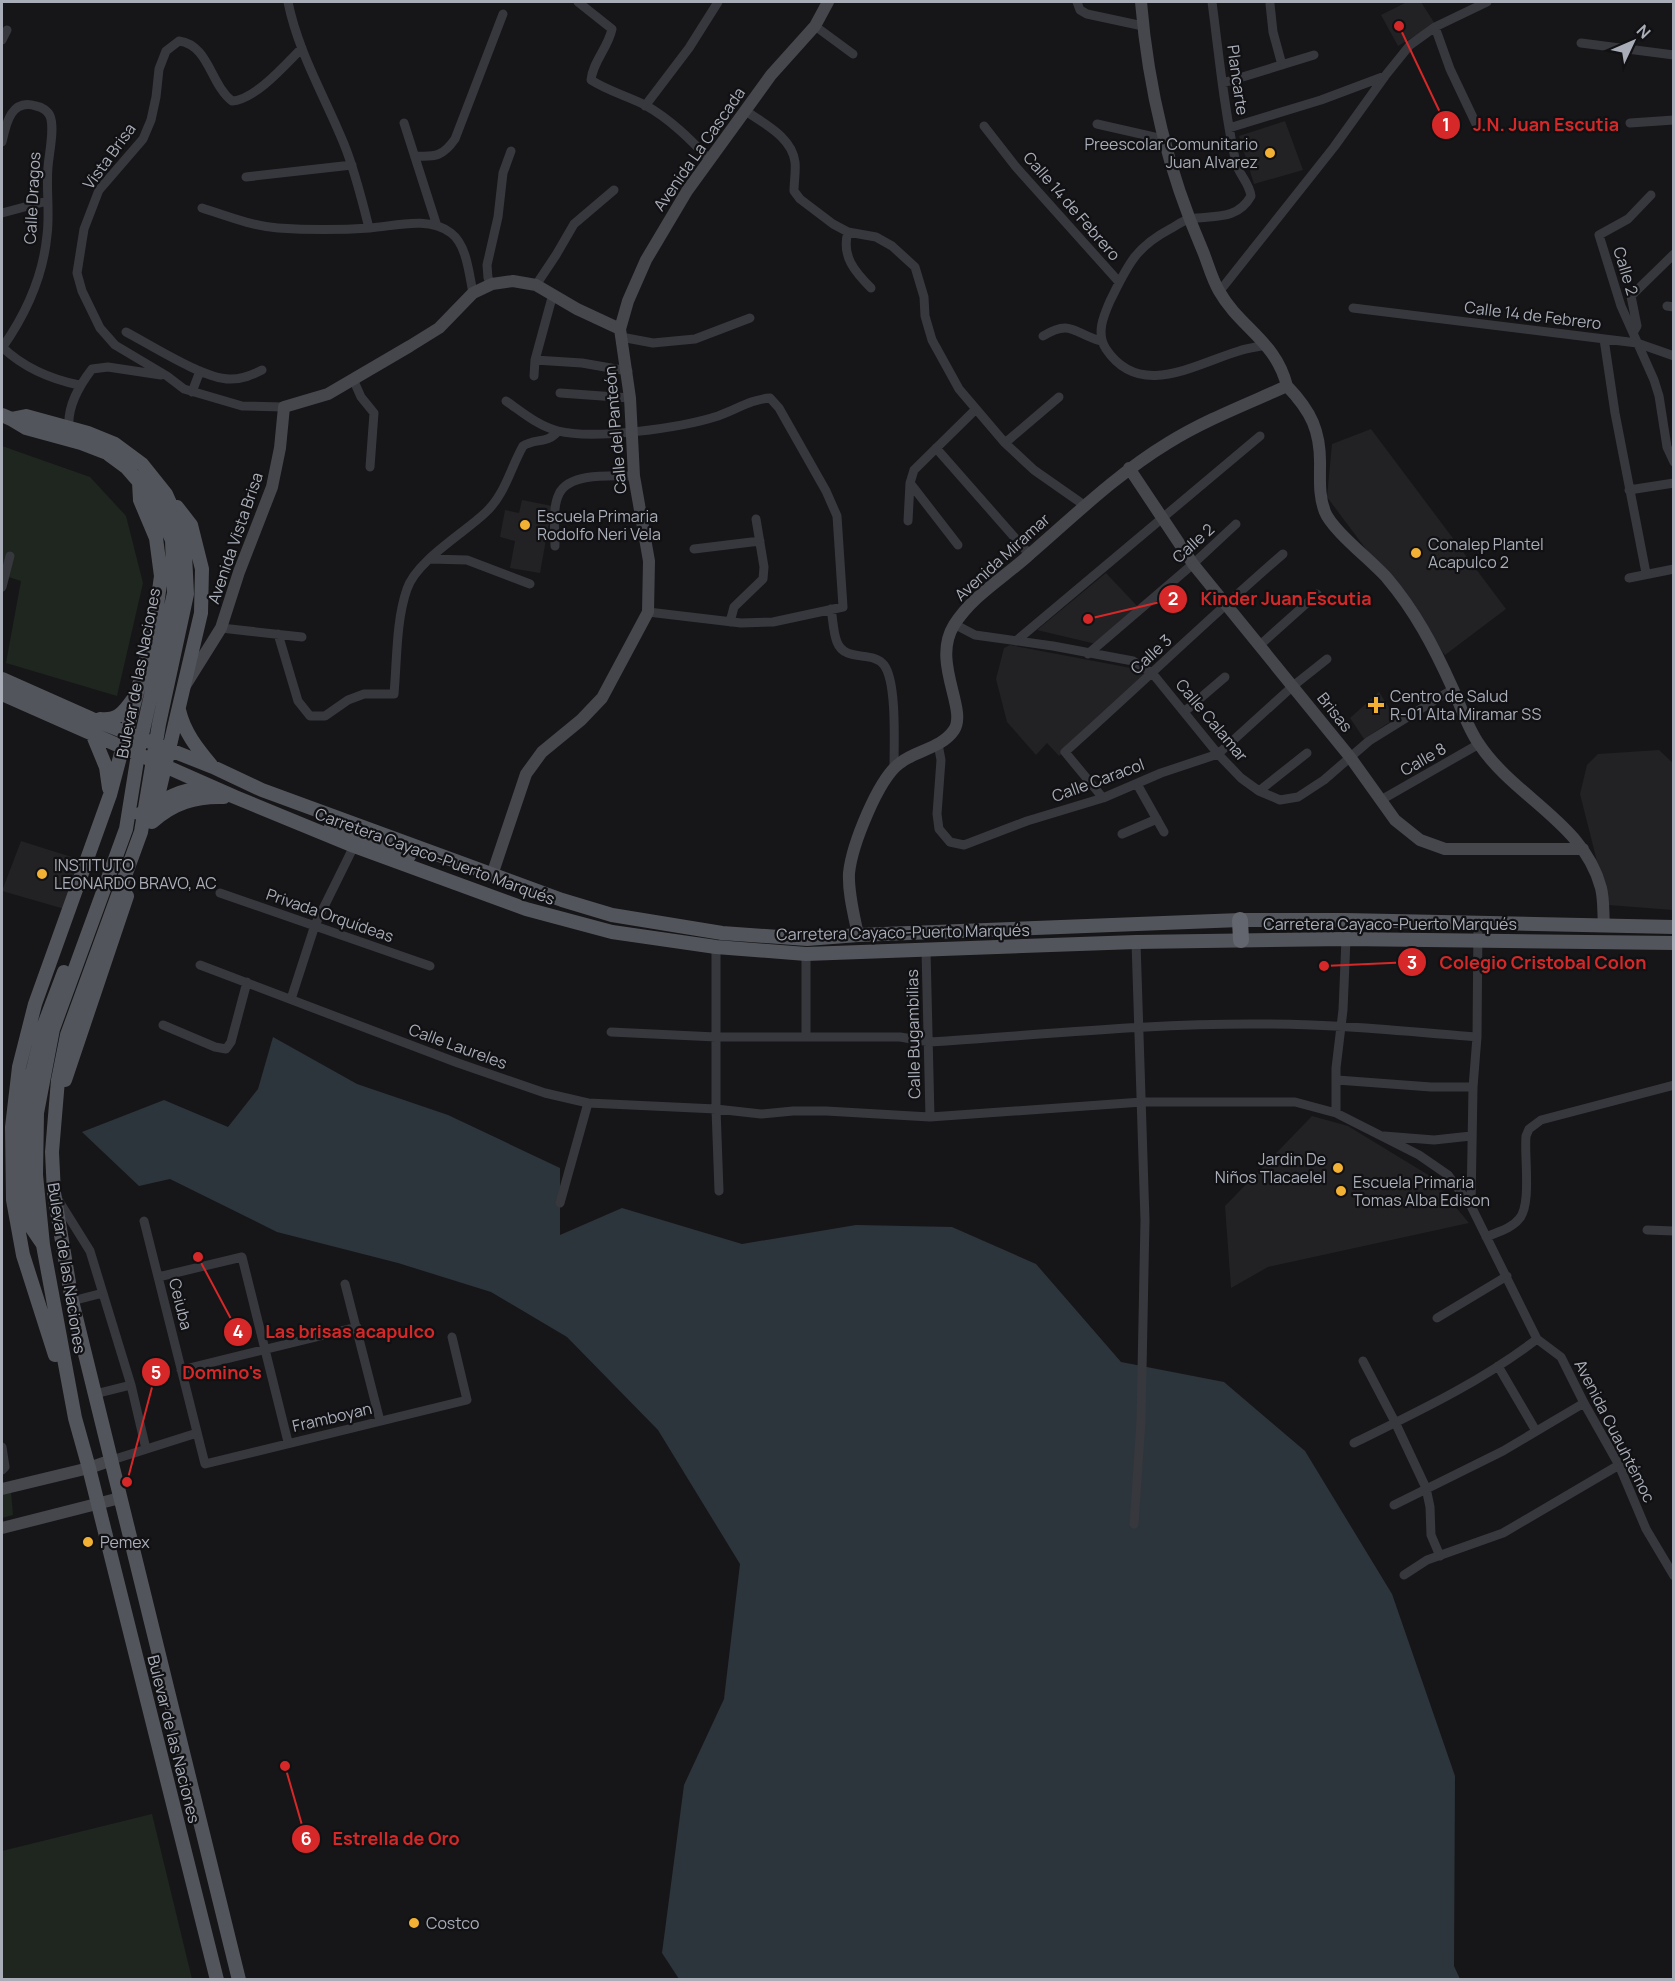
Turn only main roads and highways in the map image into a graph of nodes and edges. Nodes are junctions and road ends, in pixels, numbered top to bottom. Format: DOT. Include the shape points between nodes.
graph roads {
  1 [pos="6,417"];
  2 [pos="140,482"];
  3 [pos="166,494"];
  4 [pos="180,593"];
  5 [pos="2,679"];
  6 [pos="138,691"];
  7 [pos="2,694"];
  8 [pos="179,699"];
  9 [pos="92,726"];
  10 [pos="127,732"];
  11 [pos="124,747"];
  12 [pos="170,750"];
  13 [pos="166,766"];
  14 [pos="213,767"];
  15 [pos="110,795"];
  16 [pos="235,797"];
  17 [pos="152,822"];
  18 [pos="356,841"];
  19 [pos="562,900"];
  20 [pos="1240,920"];
  21 [pos="1674,927"];
  22 [pos="1241,940"];
  23 [pos="1674,943"];
  24 [pos="57,1102"];
  25 [pos="43,1245"];
  26 [pos="75,1418"];
  27 [pos="217,1980"];
  28 [pos="239,1980"];
  1 -- 2 [label="main road, Bulevar de las Naciones" via="26,428 107,453"];
  1 -- 3 [label="main road, Bulevar de las Naciones" via="26,416 115,444 142,464"];
  2 -- 4 [label="main road, Bulevar de las Naciones" via="152,497 172,540"];
  2 -- 6 [label="main road" via="140,500 156,538 162,576"];
  3 -- 4 [label="main road, Bulevar de las Naciones" via="184,535"];
  3 -- 8 [label="main road" via="191,525 202,569 201,613"];
  4 -- 24 [label="main road, Bulevar de las Naciones" via="141,832 67,1035"];
  4 -- 25 [label="main road, Bulevar de las Naciones" via="139,748 126,829 53,1029 37,1113 36,1175"];
  5 -- 9 [label="main road"];
  6 -- 9 [label="main road" via="117,717"];
  6 -- 10 [label="main road"];
  7 -- 9 [label="main road"];
  8 -- 12 [label="main road"];
  8 -- 14 [label="main road" via="182,724"];
  9 -- 10 [label="main road, Carretera Cayaco-Puerto Marqués"];
  9 -- 11 [label="main road, Carretera Cayaco-Puerto Marqués"];
  9 -- 15 [label="main road" via="106,766"];
  10 -- 11 [label="main road"];
  10 -- 12 [label="main road, Carretera Cayaco-Puerto Marqués"];
  11 -- 13 [label="main road, Carretera Cayaco-Puerto Marqués"];
  11 -- 15 [label="main road"];
  12 -- 13 [label="main road"];
  12 -- 14 [label="main road, Carretera Cayaco-Puerto Marqués"];
  13 -- 16 [label="main road, Carretera Cayaco-Puerto Marqués"];
  13 -- 17 [label="main road"];
  14 -- 19 [label="main road, Carretera Cayaco-Puerto Marqués" via="262,790"];
  15 -- 26 [label="main road" via="35,1004 19,1067 12,1127 13,1200 23,1255"];
  16 -- 17 [label="main road" via="187,800 165,810"];
  16 -- 18 [label="main road, Carretera Cayaco-Puerto Marqués"];
  17 -- 24 [label="main road"];
  18 -- 19 [label="main road" via="515,896"];
  18 -- 22 [label="main road, Carretera Cayaco-Puerto Marqués" via="526,909 612,932 716,947 806,954"];
  18 -- 25 [label="main road" via="242,793 220,788 194,787 130,821 111,849 41,1034 25,1102 22,1160 30,1224"];
  19 -- 20 [label="main road, Carretera Cayaco-Puerto Marqués" via="612,915 722,933 807,939"];
  20 -- 21 [label="main road, Carretera Cayaco-Puerto Marqués"];
  20 -- 22 [label="highway"];
  22 -- 23 [label="main road, Carretera Cayaco-Puerto Marqués"];
  24 -- 28 [label="main road, Bulevar de las Naciones" via="52,1152 54,1193 72,1301"];
  25 -- 26 [label="main road, Bulevar de las Naciones"];
  26 -- 27 [label="main road, Bulevar de las Naciones"];
}
